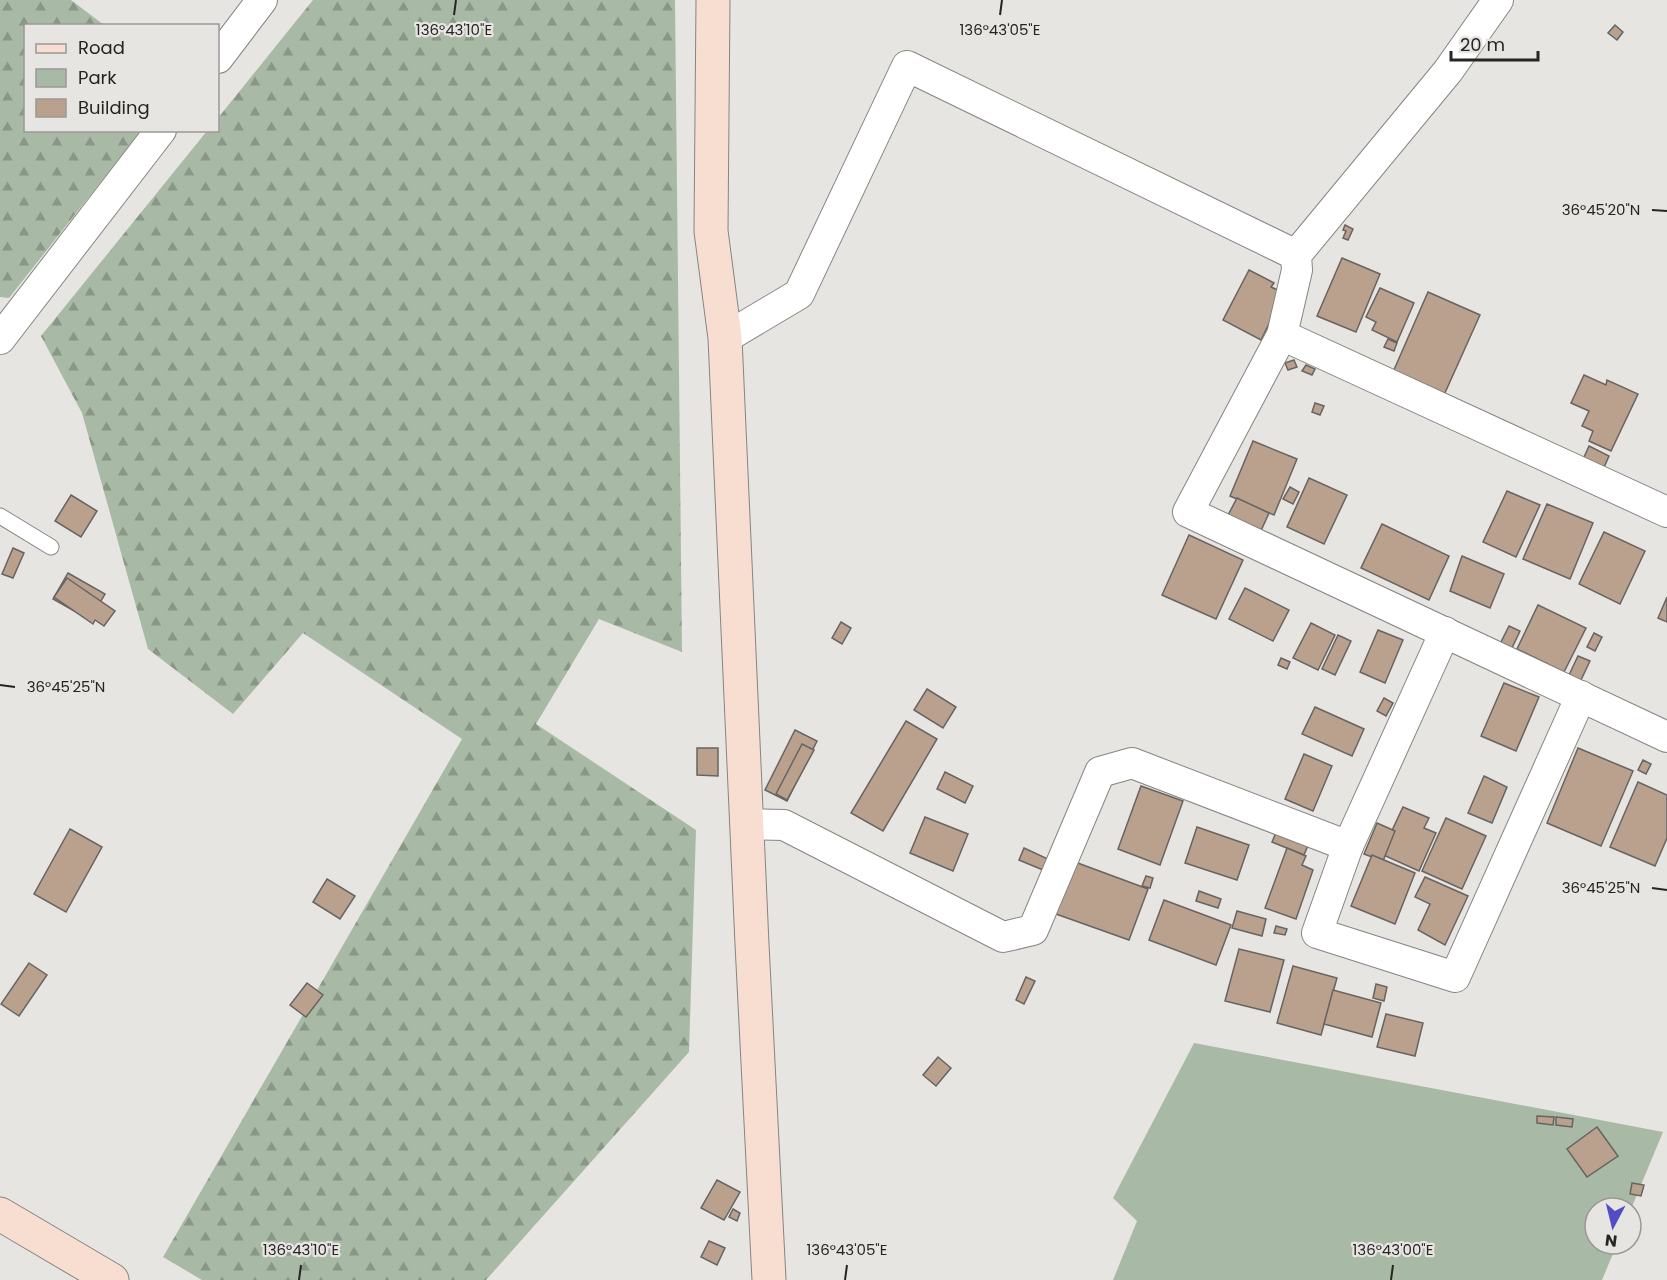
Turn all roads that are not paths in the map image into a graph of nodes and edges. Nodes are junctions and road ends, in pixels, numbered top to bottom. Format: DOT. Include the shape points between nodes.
graph roads {
  1 [pos="262,0"];
  2 [pos="713,0"];
  3 [pos="1498,0"];
  4 [pos="219,57"];
  5 [pos="159,132"];
  6 [pos="1296,255"];
  7 [pos="1282,335"];
  8 [pos="725,338"];
  9 [pos="0,339"];
  10 [pos="1667,512"];
  11 [pos="0,516"];
  12 [pos="51,547"];
  13 [pos="1445,632"];
  14 [pos="1581,696"];
  15 [pos="1667,737"];
  16 [pos="746,824"];
  17 [pos="1348,846"];
  18 [pos="0,1214"];
  19 [pos="112,1280"];
  20 [pos="769,1280"];
  1 -- 4 [label="street"];
  2 -- 8 [label="street" via="711,231"];
  3 -- 6 [label="street" via="1448,71"];
  5 -- 9 [label="street"];
  6 -- 7 [label="street" via="1298,270"];
  6 -- 8 [label="street" via="907,66 799,294"];
  7 -- 10 [label="street"];
  7 -- 13 [label="street" via="1188,512"];
  8 -- 16 [label="street"];
  11 -- 12 [label="lane"];
  13 -- 14 [label="street"];
  13 -- 17 [label="street"];
  14 -- 15 [label="street"];
  14 -- 17 [label="street" via="1455,977 1317,933"];
  16 -- 17 [label="street" via="783,825 1003,937 1033,930 1100,772 1132,763"];
  16 -- 20 [label="street"];
  18 -- 19 [label="street"];
}
